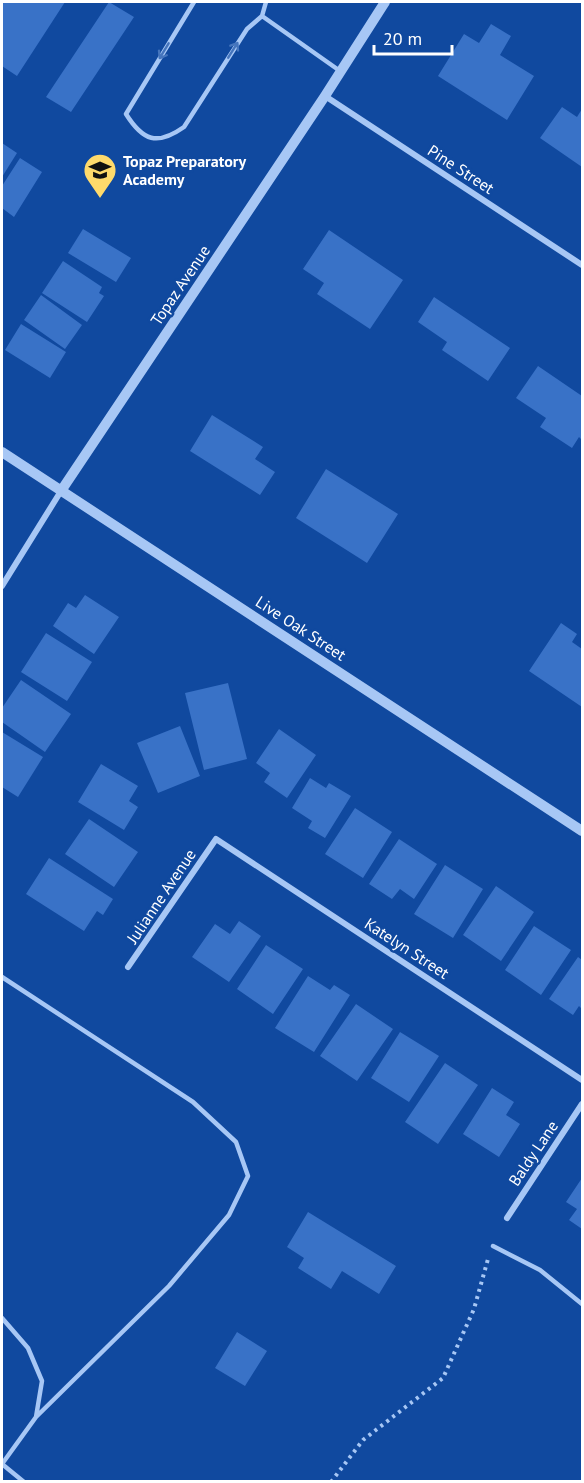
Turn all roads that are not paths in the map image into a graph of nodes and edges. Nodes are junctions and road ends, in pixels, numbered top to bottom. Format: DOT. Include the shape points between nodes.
graph roads {
  1 [pos="194,2"];
  2 [pos="266,2"];
  3 [pos="385,2"];
  4 [pos="262,16"];
  5 [pos="340,71"];
  6 [pos="325,96"];
  7 [pos="582,265"];
  8 [pos="2,452"];
  9 [pos="61,491"];
  10 [pos="2,586"];
  11 [pos="582,831"];
  12 [pos="216,839"];
  13 [pos="128,967"];
  14 [pos="2,977"];
  15 [pos="582,1080"];
  16 [pos="582,1104"];
  17 [pos="507,1218"];
  18 [pos="493,1246"];
  19 [pos="582,1304"];
  20 [pos="2,1318"];
  21 [pos="36,1417"];
  22 [pos="2,1464"];
  23 [pos="24,1482"];
  1 -- 4 [label="lane, one-way" via="126,114 137,131 153,139 170,138 184,127 247,29"];
  2 -- 4 [label="lane"];
  3 -- 5 [label="street, Topaz Avenue"];
  4 -- 5 [label="lane"];
  5 -- 6 [label="street, Topaz Avenue"];
  6 -- 7 [label="street, Pine Street"];
  6 -- 9 [label="street, Topaz Avenue"];
  8 -- 9 [label="street, Live Oak Street"];
  9 -- 10 [label="street, Topaz Avenue"];
  9 -- 11 [label="street, Live Oak Street"];
  12 -- 13 [label="street, Julianne Avenue"];
  12 -- 15 [label="street, Katelyn Street"];
  14 -- 21 [label="lane" via="193,1102 236,1142 248,1176 229,1215 169,1286"];
  16 -- 17 [label="street, Baldy Lane"];
  18 -- 19 [label="lane" via="540,1270"];
  20 -- 21 [label="lane" via="28,1348 42,1381"];
  21 -- 22 [label="lane"];
  22 -- 23 [label="lane"];
}
